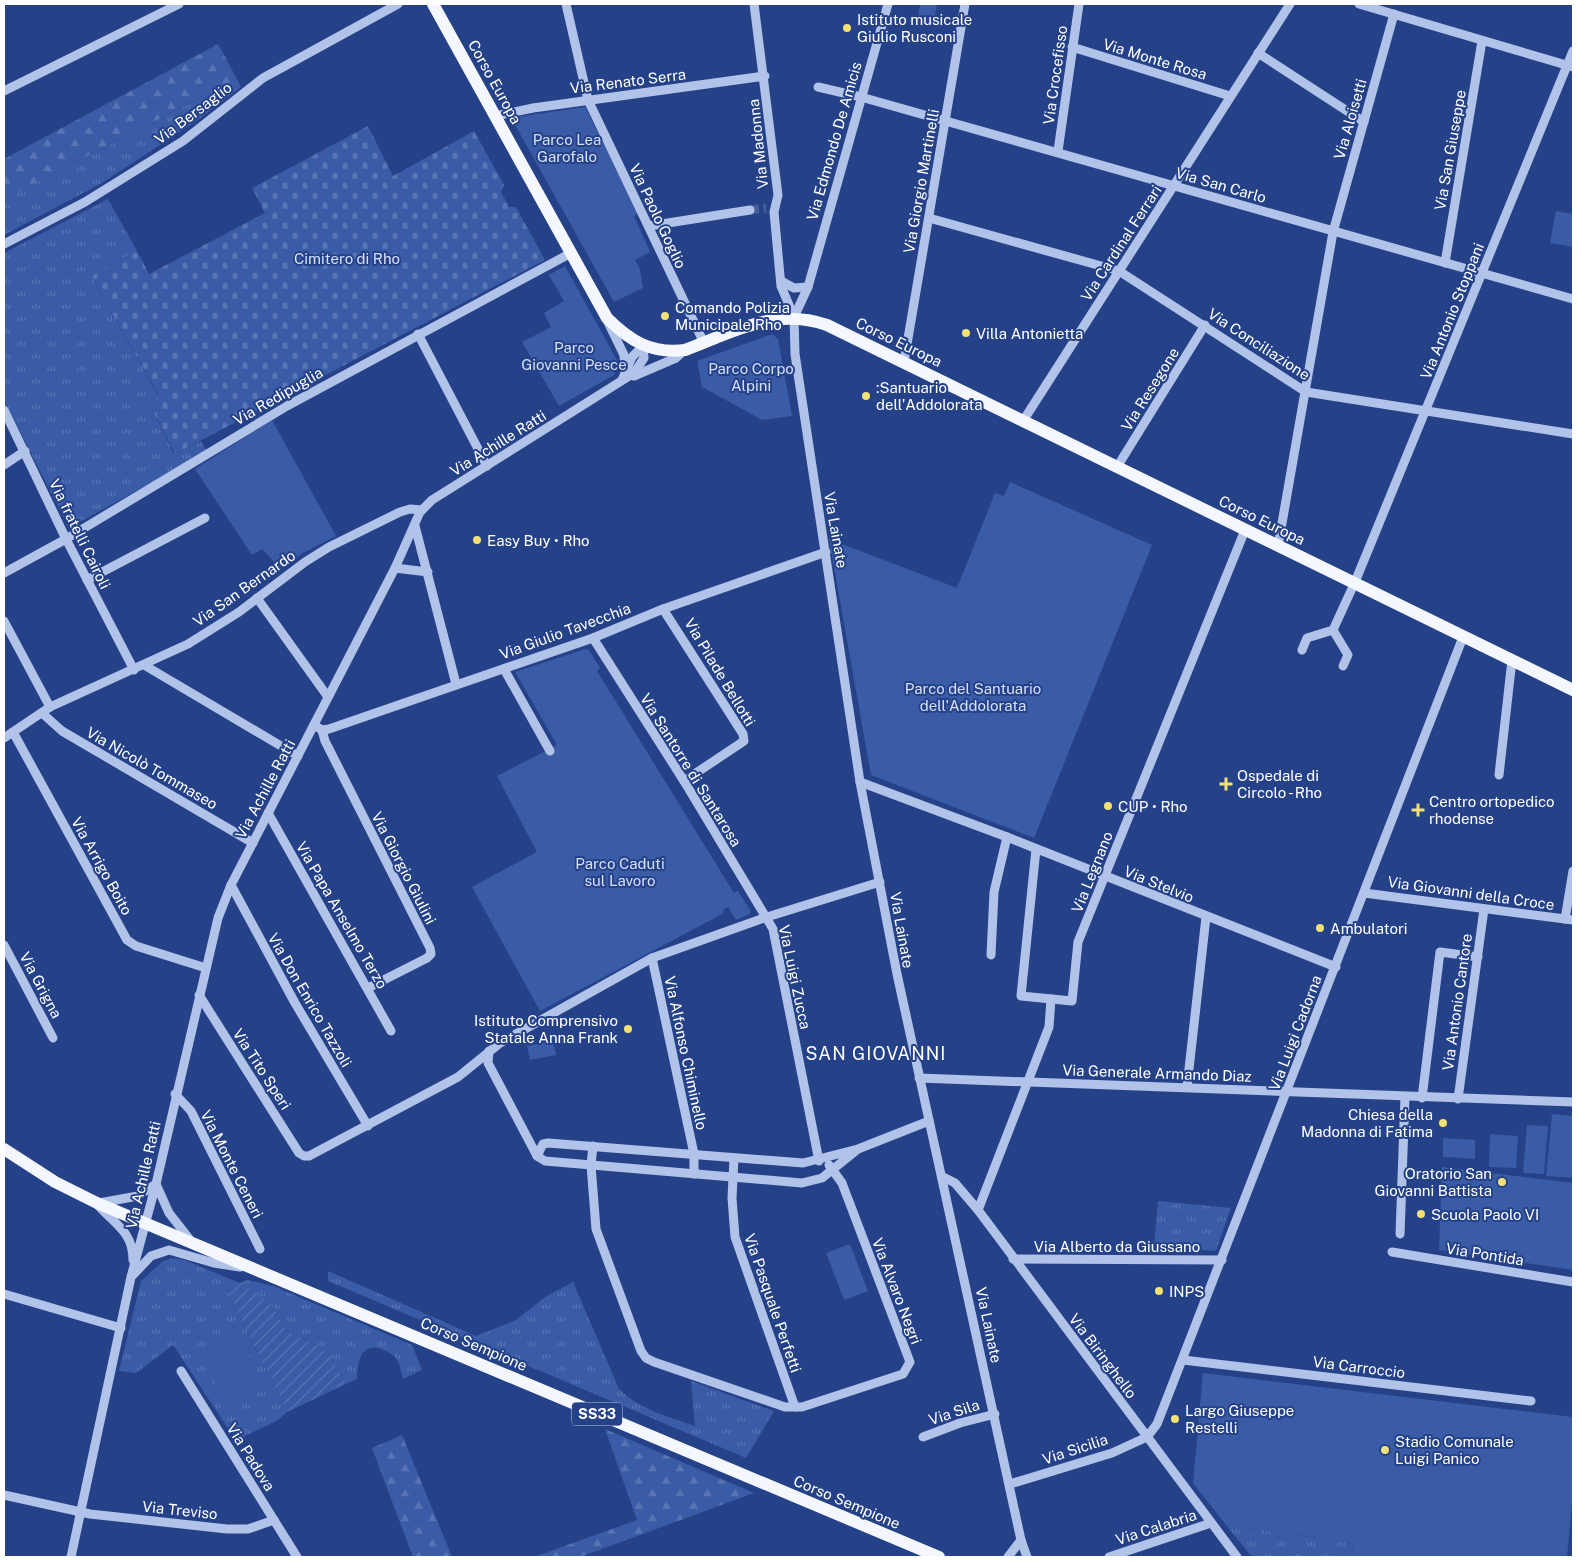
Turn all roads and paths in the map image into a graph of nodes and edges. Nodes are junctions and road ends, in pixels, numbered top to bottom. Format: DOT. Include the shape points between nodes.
graph roads {
  1 [pos="179,4"];
  2 [pos="398,4"];
  3 [pos="433,4"];
  4 [pos="566,4"];
  5 [pos="754,4"];
  6 [pos="888,4"];
  7 [pos="965,4"];
  8 [pos="1078,4"];
  9 [pos="1290,4"];
  10 [pos="1359,4"];
  11 [pos="1394,14"];
  12 [pos="1482,41"];
  13 [pos="1072,47"];
  14 [pos="1573,51"];
  15 [pos="1258,53"];
  16 [pos="1570,66"];
  17 [pos="765,76"];
  18 [pos="818,87"];
  19 [pos="4,91"];
  20 [pos="1230,96"];
  21 [pos="861,97"];
  22 [pos="588,100"];
  23 [pos="495,116"];
  24 [pos="945,122"];
  25 [pos="1364,122"];
  26 [pos="1058,151"];
  27 [pos="1174,185"];
  28 [pos="775,207"];
  29 [pos="766,208"];
  30 [pos="750,210"];
  31 [pos="929,218"];
  32 [pos="649,226"];
  33 [pos="1333,232"];
  34 [pos="4,244"];
  35 [pos="571,253"];
  36 [pos="1445,263"];
  37 [pos="1119,271"];
  38 [pos="1483,273"];
  39 [pos="781,281"];
  40 [pos="808,287"];
  41 [pos="1573,299"];
  42 [pos="794,317"];
  43 [pos="607,318"];
  44 [pos="1206,325"];
  45 [pos="418,334"];
  46 [pos="704,343"];
  47 [pos="643,346"];
  48 [pos="685,350"];
  49 [pos="904,362"];
  50 [pos="622,380"];
  51 [pos="1306,392"];
  52 [pos="4,410"];
  53 [pos="1426,412"];
  54 [pos="1023,421"];
  55 [pos="1573,434"];
  56 [pos="25,451"];
  57 [pos="4,465"];
  58 [pos="487,466"];
  59 [pos="1117,467"];
  60 [pos="422,510"];
  61 [pos="205,518"];
  62 [pos="415,526"];
  63 [pos="1245,530"];
  64 [pos="66,539"];
  65 [pos="1278,546"];
  66 [pos="826,552"];
  67 [pos="395,568"];
  68 [pos="428,572"];
  69 [pos="4,573"];
  70 [pos="88,580"];
  71 [pos="1355,582"];
  72 [pos="257,598"];
  73 [pos="663,609"];
  74 [pos="4,621"];
  75 [pos="1332,630"];
  76 [pos="1463,636"];
  77 [pos="593,638"];
  78 [pos="1302,650"];
  79 [pos="1512,660"];
  80 [pos="144,665"];
  81 [pos="1344,666"];
  82 [pos="504,669"];
  83 [pos="134,670"];
  84 [pos="456,684"];
  85 [pos="1573,690"];
  86 [pos="328,697"];
  87 [pos="50,707"];
  88 [pos="42,712"];
  89 [pos="318,728"];
  90 [pos="13,732"];
  91 [pos="4,738"];
  92 [pos="550,752"];
  93 [pos="298,756"];
  94 [pos="1499,775"];
  95 [pos="684,781"];
  96 [pos="860,782"];
  97 [pos="268,813"];
  98 [pos="1007,837"];
  99 [pos="253,843"];
  100 [pos="1036,849"];
  101 [pos="1573,871"];
  102 [pos="1106,878"];
  103 [pos="880,882"];
  104 [pos="231,885"];
  105 [pos="1364,893"];
  106 [pos="1484,908"];
  107 [pos="767,917"];
  108 [pos="1206,917"];
  109 [pos="1569,920"];
  110 [pos="4,946"];
  111 [pos="991,955"];
  112 [pos="1478,957"];
  113 [pos="652,958"];
  114 [pos="1336,967"];
  115 [pos="206,968"];
  116 [pos="368,988"];
  117 [pos="199,995"];
  118 [pos="1051,999"];
  119 [pos="392,1031"];
  120 [pos="54,1038"];
  121 [pos="489,1051"];
  122 [pos="920,1078"];
  123 [pos="1027,1083"];
  124 [pos="1187,1087"];
  125 [pos="1287,1092"];
  126 [pos="175,1094"];
  127 [pos="1405,1097"];
  128 [pos="1422,1098"];
  129 [pos="1458,1099"];
  130 [pos="1573,1102"];
  131 [pos="929,1122"];
  132 [pos="368,1126"];
  133 [pos="593,1146"];
  134 [pos="4,1149"];
  135 [pos="858,1149"];
  136 [pos="694,1154"];
  137 [pos="537,1156"];
  138 [pos="734,1158"];
  139 [pos="820,1160"];
  140 [pos="591,1165"];
  141 [pos="832,1169"];
  142 [pos="694,1174"];
  143 [pos="733,1177"];
  144 [pos="822,1178"];
  145 [pos="943,1178"];
  146 [pos="156,1184"];
  147 [pos="96,1203"];
  148 [pos="978,1210"];
  149 [pos="146,1223"];
  150 [pos="1400,1234"];
  151 [pos="191,1242"];
  152 [pos="260,1249"];
  153 [pos="1392,1252"];
  154 [pos="1013,1259"];
  155 [pos="1222,1260"];
  156 [pos="255,1269"];
  157 [pos="131,1277"];
  158 [pos="1573,1282"];
  159 [pos="4,1294"];
  160 [pos="121,1328"];
  161 [pos="1183,1360"];
  162 [pos="180,1371"];
  163 [pos="1531,1401"];
  164 [pos="795,1407"];
  165 [pos="995,1414"];
  166 [pos="923,1437"];
  167 [pos="1147,1437"];
  168 [pos="1010,1484"];
  169 [pos="4,1494"];
  170 [pos="81,1512"];
  171 [pos="274,1520"];
  172 [pos="1211,1523"];
  173 [pos="1021,1540"];
  174 [pos="71,1557"];
  175 [pos="297,1557"];
  176 [pos="938,1557"];
  177 [pos="1008,1557"];
  178 [pos="1021,1557"];
  179 [pos="1027,1557"];
  180 [pos="1109,1557"];
  181 [pos="1237,1557"];
  1 -- 19 [label="street"];
  2 -- 34 [label="street, Via Bersaglio" via="263,78 183,141 85,202"];
  3 -- 23 [label="main road, Corso Europa"];
  4 -- 22 [label="street, Via Paolo Goglio"];
  5 -- 17 [label="street, Via Madonna"];
  6 -- 21 [label="street, Via Edmondo De Amicis"];
  7 -- 24 [label="street, Via Giorgio Martinelli"];
  8 -- 13 [label="street, Via Crocefisso"];
  9 -- 15 [label="street, Via Cardinal Ferrari"];
  10 -- 11 [label="street"];
  11 -- 12 [label="street"];
  11 -- 25 [label="street, Via Aloisetti"];
  12 -- 16 [label="street"];
  12 -- 36 [label="street, Via San Giuseppe"];
  13 -- 20 [label="street, Via Monte Rosa"];
  13 -- 26 [label="street, Via Crocefisso"];
  14 -- 16 [label="street, Via Antonio Stoppani"];
  15 -- 20 [label="street, Via Cardinal Ferrari"];
  15 -- 25 [label="street"];
  16 -- 38 [label="street, Via Antonio Stoppani"];
  17 -- 22 [label="street, Via Renato Serra"];
  17 -- 28 [label="street, Via Madonna" via="778,195"];
  18 -- 21 [label="street, Via San Carlo"];
  20 -- 27 [label="street, Via Cardinal Ferrari"];
  21 -- 24 [label="street, Via San Carlo"];
  21 -- 40 [label="street, Via Edmondo De Amicis"];
  22 -- 23 [label="street, Via Renato Serra"];
  22 -- 32 [label="street, Via Paolo Goglio"];
  23 -- 35 [label="main road, Corso Europa"];
  24 -- 26 [label="street, Via San Carlo"];
  24 -- 31 [label="street, Via Giorgio Martinelli"];
  25 -- 33 [label="street, Via Aloisetti"];
  26 -- 27 [label="street, Via San Carlo"];
  27 -- 33 [label="street, Via San Carlo"];
  27 -- 37 [label="street, Via Cardinal Ferrari"];
  28 -- 29 [label="street"];
  28 -- 39 [label="street, Via Madonna"];
  30 -- 32 [label="street"];
  31 -- 37 [label="street, Via Conciliazione"];
  31 -- 49 [label="street, Via Giorgio Martinelli"];
  32 -- 46 [label="street, Via Paolo Goglio"];
  33 -- 36 [label="street, Via San Carlo"];
  33 -- 51 [label="street, Via Aloisetti"];
  35 -- 43 [label="main road, Corso Europa"];
  35 -- 45 [label="street, Via Redipuglia"];
  36 -- 38 [label="street, Via San Carlo"];
  37 -- 44 [label="street, Via Conciliazione"];
  37 -- 54 [label="street, Via Cardinal Ferrari"];
  38 -- 41 [label="street, Via San Carlo"];
  38 -- 53 [label="street, Via Antonio Stoppani"];
  39 -- 40 [label="street" via="794,288"];
  39 -- 42 [label="street, Via Madonna" via="783,294"];
  40 -- 42 [label="street, Via Edmondo De Amicis"];
  42 -- 46 [label="main road, Corso Europa" via="771,318"];
  42 -- 49 [label="main road, Corso Europa" via="827,325"];
  42 -- 66 [label="street, Via Lainate" via="797,376"];
  43 -- 47 [label="main road, Corso Europa" via="622,333"];
  43 -- 50 [label="street" via="626,361"];
  44 -- 51 [label="street, Via Conciliazione"];
  44 -- 59 [label="street, Via Resegone"];
  45 -- 58 [label="street"];
  45 -- 64 [label="street, Via Redipuglia" via="279,411"];
  46 -- 48 [label="main road, Corso Europa"];
  47 -- 48 [label="main road, Corso Europa" via="660,351"];
  47 -- 50 [label="street" via="632,356"];
  48 -- 50 [label="street, Via Achille Ratti" via="676,358"];
  49 -- 54 [label="main road, Corso Europa"];
  50 -- 58 [label="street, Via Achille Ratti"];
  51 -- 53 [label="street, Via Conciliazione"];
  51 -- 65 [label="street, Via Aloisetti"];
  52 -- 56 [label="street, Via fratelli Cairoli"];
  53 -- 55 [label="street, Via Conciliazione"];
  53 -- 71 [label="street, Via Antonio Stoppani"];
  54 -- 59 [label="main road, Corso Europa"];
  56 -- 57 [label="street"];
  56 -- 64 [label="street, Via fratelli Cairoli"];
  58 -- 60 [label="street, Via Achille Ratti" via="432,500"];
  59 -- 63 [label="main road, Corso Europa"];
  60 -- 62 [label="street, Via Achille Ratti"];
  60 -- 72 [label="street, Via San Bernardo" via="400,512 329,547"];
  61 -- 70 [label="street"];
  62 -- 67 [label="street, Via Achille Ratti"];
  62 -- 68 [label="street"];
  63 -- 65 [label="main road, Corso Europa"];
  63 -- 102 [label="street, Via Legnano"];
  64 -- 69 [label="street, Via Redipuglia"];
  64 -- 70 [label="street, Via fratelli Cairoli"];
  65 -- 71 [label="main road, Corso Europa"];
  66 -- 73 [label="street, Via Giulio Tavecchia"];
  66 -- 96 [label="street, Via Lainate"];
  67 -- 68 [label="street"];
  67 -- 86 [label="street, Via Achille Ratti"];
  68 -- 84 [label="street"];
  70 -- 83 [label="street, Via fratelli Cairoli"];
  71 -- 75 [label="street, Via Antonio Stoppani"];
  71 -- 76 [label="main road, Corso Europa"];
  72 -- 80 [label="street, Via San Bernardo" via="188,644"];
  72 -- 86 [label="street"];
  73 -- 77 [label="street, Via Giulio Tavecchia"];
  73 -- 95 [label="street, Via Pilade Bellotti" via="743,734 744,741"];
  74 -- 87 [label="street"];
  75 -- 78 [label="street" via="1307,638"];
  75 -- 81 [label="street" via="1348,655"];
  76 -- 79 [label="main road, Corso Europa"];
  76 -- 105 [label="street, Via Luigi Cadorna"];
  77 -- 82 [label="street, Via Giulio Tavecchia"];
  77 -- 95 [label="street, Via Santorre di Santarosa"];
  79 -- 85 [label="main road, Corso Europa"];
  79 -- 94 [label="street"];
  80 -- 83 [label="street, Via San Bernardo"];
  80 -- 93 [label="street"];
  82 -- 84 [label="street, Via Giulio Tavecchia"];
  82 -- 92 [label="street"];
  83 -- 87 [label="street, Via San Bernardo"];
  84 -- 89 [label="street, Via Giulio Tavecchia"];
  86 -- 89 [label="street, Via Achille Ratti"];
  87 -- 88 [label="street, Via San Bernardo"];
  88 -- 90 [label="street, Via San Bernardo"];
  88 -- 99 [label="street, Via Nicolò Tommaseo" via="62,731"];
  89 -- 93 [label="street, Via Achille Ratti"];
  89 -- 116 [label="street, Via Giorgio Giulini" via="430,948 428,958"];
  90 -- 91 [label="street, Via San Bernardo"];
  90 -- 115 [label="street, Via Arrigo Boito" via="127,940 136,946"];
  93 -- 97 [label="street, Via Achille Ratti"];
  95 -- 107 [label="street, Via Santorre di Santarosa"];
  96 -- 98 [label="street, Via Stelvio"];
  96 -- 103 [label="street, Via Lainate"];
  97 -- 99 [label="street, Via Achille Ratti"];
  97 -- 116 [label="street, Via Papa Anselmo Terzo"];
  98 -- 100 [label="street, Via Stelvio"];
  98 -- 111 [label="street" via="994,892"];
  99 -- 104 [label="street, Via Achille Ratti"];
  100 -- 102 [label="street, Via Stelvio"];
  100 -- 118 [label="street, Via Legnano" via="1021,996"];
  101 -- 109 [label="street"];
  102 -- 108 [label="street, Via Stelvio"];
  102 -- 118 [label="street, Via Legnano" via="1078,942 1072,1001"];
  103 -- 107 [label="street"];
  103 -- 122 [label="street, Via Lainate"];
  104 -- 115 [label="street, Via Achille Ratti" via="219,912"];
  104 -- 132 [label="street, Via Don Enrico Tazzoli" via="295,1003"];
  105 -- 106 [label="street, Via Giovanni della Croce"];
  105 -- 114 [label="street, Via Luigi Cadorna"];
  106 -- 109 [label="street, Via Giovanni della Croce"];
  106 -- 112 [label="street, Via Antonio Cantore"];
  107 -- 113 [label="street"];
  107 -- 139 [label="street, Via Luigi Zucca"];
  108 -- 114 [label="street, Via Stelvio"];
  108 -- 124 [label="street"];
  110 -- 120 [label="street, Via Grigna"];
  112 -- 128 [label="street" via="1440,952"];
  112 -- 129 [label="street, Via Antonio Cantore"];
  113 -- 121 [label="street"];
  113 -- 136 [label="street, Via Alfonso Chiminello"];
  114 -- 125 [label="street, Via Luigi Cadorna"];
  115 -- 117 [label="street, Via Achille Ratti"];
  116 -- 119 [label="street, Via Papa Anselmo Terzo"];
  117 -- 126 [label="street, Via Achille Ratti"];
  117 -- 132 [label="street, Via Tito Speri" via="304,1156"];
  118 -- 123 [label="street" via="1048,1027"];
  121 -- 132 [label="street" via="458,1078"];
  121 -- 137 [label="street" via="488,1063"];
  122 -- 123 [label="street, Via Generale Armando Diaz"];
  122 -- 131 [label="street, Via Lainate"];
  123 -- 124 [label="street, Via Generale Armando Diaz"];
  123 -- 148 [label="street"];
  124 -- 125 [label="street, Via Generale Armando Diaz"];
  125 -- 127 [label="street, Via Generale Armando Diaz"];
  125 -- 155 [label="street, Via Luigi Cadorna"];
  126 -- 146 [label="street, Via Achille Ratti"];
  126 -- 152 [label="street, Via Monte Ceneri" via="191,1112"];
  127 -- 128 [label="street, Via Generale Armando Diaz"];
  127 -- 150 [label="street"];
  128 -- 129 [label="street, Via Generale Armando Diaz"];
  129 -- 130 [label="street, Via Generale Armando Diaz"];
  131 -- 135 [label="street"];
  131 -- 145 [label="street, Via Lainate"];
  133 -- 136 [label="street"];
  133 -- 137 [label="street" via="548,1143 543,1144"];
  133 -- 140 [label="street"];
  134 -- 147 [label="main road, Corso Sempione / SS33" via="55,1182"];
  135 -- 139 [label="street"];
  135 -- 141 [label="street"];
  136 -- 138 [label="street"];
  136 -- 142 [label="street, Via Alfonso Chiminello"];
  137 -- 140 [label="street" via="545,1161"];
  138 -- 139 [label="street" via="803,1163"];
  138 -- 143 [label="street, Via Pasquale Perfetti"];
  139 -- 141 [label="street"];
  139 -- 144 [label="street" via="825,1171"];
  140 -- 142 [label="street"];
  140 -- 164 [label="street" via="596,1229 646,1358 785,1407"];
  141 -- 144 [label="street"];
  141 -- 164 [label="street, Via Alvaro Negri" via="842,1183 910,1362 903,1374"];
  142 -- 143 [label="street"];
  143 -- 144 [label="street" via="802,1183"];
  143 -- 164 [label="street, Via Pasquale Perfetti" via="735,1237"];
  145 -- 148 [label="street, Via Biringhello" via="955,1183"];
  145 -- 165 [label="street, Via Lainate"];
  146 -- 147 [label="street" via="144,1194 132,1198"];
  146 -- 149 [label="street, Via Achille Ratti"];
  146 -- 151 [label="street" via="169,1213"];
  147 -- 149 [label="main road, Corso Sempione / SS33"];
  147 -- 157 [label="street" via="129,1237 133,1248"];
  148 -- 154 [label="street, Via Biringhello"];
  149 -- 151 [label="main road, Corso Sempione / SS33"];
  149 -- 157 [label="street, Via Achille Ratti"];
  151 -- 156 [label="main road, Corso Sempione / SS33"];
  153 -- 158 [label="street, Via Pontida"];
  154 -- 155 [label="street, Via Alberto da Giussano"];
  154 -- 167 [label="street, Via Biringhello"];
  155 -- 161 [label="street, Via Luigi Cadorna"];
  156 -- 157 [label="street" via="214,1263 168,1250 151,1256"];
  156 -- 176 [label="main road, Corso Sempione / SS33"];
  157 -- 160 [label="street, Via Achille Ratti"];
  159 -- 160 [label="street"];
  160 -- 170 [label="street, Via Achille Ratti"];
  161 -- 163 [label="street, Via Carroccio"];
  161 -- 167 [label="street, Via Luigi Cadorna" via="1157,1424"];
  162 -- 171 [label="street, Via Padova"];
  165 -- 166 [label="street, Via Sila"];
  165 -- 168 [label="street, Via Lainate"];
  167 -- 168 [label="street, Via Sicilia" via="1112,1452"];
  167 -- 172 [label="street, Via Biringhello"];
  168 -- 173 [label="street, Via Lainate"];
  169 -- 170 [label="street, Via Treviso"];
  170 -- 171 [label="street, Via Treviso" via="233,1529 257,1527"];
  170 -- 174 [label="street, Via Achille Ratti"];
  171 -- 175 [label="street, Via Padova"];
  172 -- 180 [label="street, Via Calabria"];
  172 -- 181 [label="street, Via Biringhello"];
  173 -- 177 [label="street"];
  173 -- 178 [label="street, Via Lainate"];
  173 -- 179 [label="street, Via Lainate"];
}
